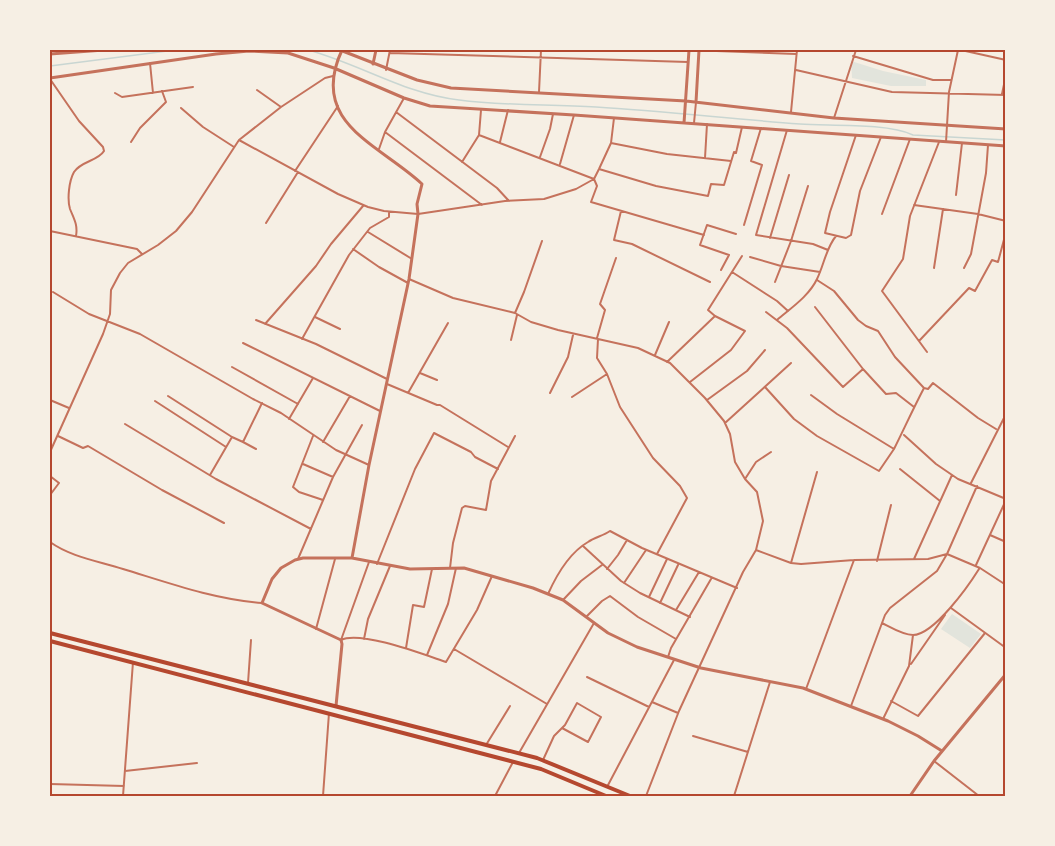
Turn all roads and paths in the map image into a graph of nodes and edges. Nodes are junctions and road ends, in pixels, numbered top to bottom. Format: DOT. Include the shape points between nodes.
graph roads {
  1 [pos="101,50"];
  2 [pos="341,50"];
  3 [pos="376,50"];
  4 [pos="541,50"];
  5 [pos="689,50"];
  6 [pos="699,50"];
  7 [pos="797,50"];
  8 [pos="856,50"];
  9 [pos="959,50"];
  10 [pos="390,51"];
  11 [pos="741,51"];
  12 [pos="50,52"];
  13 [pos="796,54"];
  14 [pos="853,57"];
  15 [pos="540,58"];
  16 [pos="1005,60"];
  17 [pos="688,62"];
  18 [pos="150,63"];
  19 [pos="373,64"];
  20 [pos="335,67"];
  21 [pos="386,70"];
  22 [pos="796,70"];
  23 [pos="1005,75"];
  24 [pos="333,76"];
  25 [pos="50,79"];
  26 [pos="951,81"];
  27 [pos="845,82"];
  28 [pos="193,87"];
  29 [pos="257,90"];
  30 [pos="162,91"];
  31 [pos="949,92"];
  32 [pos="115,93"];
  33 [pos="153,93"];
  34 [pos="539,94"];
  35 [pos="1004,95"];
  36 [pos="404,98"];
  37 [pos="686,100"];
  38 [pos="696,102"];
  39 [pos="338,106"];
  40 [pos="280,107"];
  41 [pos="181,108"];
  42 [pos="481,110"];
  43 [pos="508,110"];
  44 [pos="396,112"];
  45 [pos="791,112"];
  46 [pos="553,114"];
  47 [pos="574,115"];
  48 [pos="614,118"];
  49 [pos="834,118"];
  50 [pos="684,121"];
  51 [pos="694,122"];
  52 [pos="707,124"];
  53 [pos="742,127"];
  54 [pos="947,127"];
  55 [pos="761,128"];
  56 [pos="1005,129"];
  57 [pos="787,130"];
  58 [pos="385,132"];
  59 [pos="479,135"];
  60 [pos="855,135"];
  61 [pos="881,137"];
  62 [pos="910,139"];
  63 [pos="239,140"];
  64 [pos="946,140"];
  65 [pos="131,142"];
  66 [pos="500,142"];
  67 [pos="939,142"];
  68 [pos="611,143"];
  69 [pos="962,143"];
  70 [pos="988,145"];
  71 [pos="1005,146"];
  72 [pos="234,147"];
  73 [pos="378,151"];
  74 [pos="540,157"];
  75 [pos="705,158"];
  76 [pos="732,161"];
  77 [pos="462,162"];
  78 [pos="560,164"];
  79 [pos="600,169"];
  80 [pos="297,172"];
  81 [pos="789,175"];
  82 [pos="594,179"];
  83 [pos="808,186"];
  84 [pos="956,195"];
  85 [pos="509,201"];
  86 [pos="363,205"];
  87 [pos="482,205"];
  88 [pos="914,205"];
  89 [pos="943,209"];
  90 [pos="621,211"];
  91 [pos="389,212"];
  92 [pos="418,214"];
  93 [pos="882,214"];
  94 [pos="978,214"];
  95 [pos="1005,221"];
  96 [pos="266,223"];
  97 [pos="744,225"];
  98 [pos="50,231"];
  99 [pos="367,231"];
  100 [pos="1005,232"];
  101 [pos="736,234"];
  102 [pos="76,236"];
  103 [pos="704,236"];
  104 [pos="836,236"];
  105 [pos="770,239"];
  106 [pos="542,241"];
  107 [pos="791,241"];
  108 [pos="353,249"];
  109 [pos="828,250"];
  110 [pos="142,254"];
  111 [pos="742,256"];
  112 [pos="750,257"];
  113 [pos="412,258"];
  114 [pos="616,258"];
  115 [pos="781,266"];
  116 [pos="934,267"];
  117 [pos="964,268"];
  118 [pos="721,270"];
  119 [pos="732,272"];
  120 [pos="820,272"];
  121 [pos="817,280"];
  122 [pos="409,281"];
  123 [pos="710,282"];
  124 [pos="775,282"];
  125 [pos="53,292"];
  126 [pos="815,307"];
  127 [pos="788,311"];
  128 [pos="766,312"];
  129 [pos="516,314"];
  130 [pos="715,316"];
  131 [pos="314,317"];
  132 [pos="256,320"];
  133 [pos="777,321"];
  134 [pos="669,322"];
  135 [pos="107,323"];
  136 [pos="448,323"];
  137 [pos="265,324"];
  138 [pos="340,329"];
  139 [pos="573,334"];
  140 [pos="302,339"];
  141 [pos="598,339"];
  142 [pos="511,340"];
  143 [pos="920,341"];
  144 [pos="243,343"];
  145 [pos="765,350"];
  146 [pos="927,352"];
  147 [pos="655,356"];
  148 [pos="667,362"];
  149 [pos="791,363"];
  150 [pos="232,367"];
  151 [pos="863,369"];
  152 [pos="420,373"];
  153 [pos="607,374"];
  154 [pos="313,378"];
  155 [pos="437,380"];
  156 [pos="386,381"];
  157 [pos="690,382"];
  158 [pos="765,387"];
  159 [pos="924,388"];
  160 [pos="408,393"];
  161 [pos="550,393"];
  162 [pos="811,395"];
  163 [pos="168,396"];
  164 [pos="350,396"];
  165 [pos="572,397"];
  166 [pos="50,400"];
  167 [pos="707,400"];
  168 [pos="155,401"];
  169 [pos="262,403"];
  170 [pos="298,404"];
  171 [pos="914,407"];
  172 [pos="69,408"];
  173 [pos="380,411"];
  174 [pos="1005,414"];
  175 [pos="289,418"];
  176 [pos="725,423"];
  177 [pos="125,424"];
  178 [pos="362,425"];
  179 [pos="996,429"];
  180 [pos="903,435"];
  181 [pos="57,436"];
  182 [pos="313,436"];
  183 [pos="514,436"];
  184 [pos="232,437"];
  185 [pos="243,442"];
  186 [pos="323,442"];
  187 [pos="226,447"];
  188 [pos="508,447"];
  189 [pos="256,449"];
  190 [pos="894,449"];
  191 [pos="50,452"];
  192 [pos="771,452"];
  193 [pos="346,455"];
  194 [pos="302,464"];
  195 [pos="369,465"];
  196 [pos="498,469"];
  197 [pos="900,469"];
  198 [pos="817,472"];
  199 [pos="952,475"];
  200 [pos="50,476"];
  201 [pos="210,476"];
  202 [pos="333,477"];
  203 [pos="745,478"];
  204 [pos="970,483"];
  205 [pos="977,486"];
  206 [pos="50,495"];
  207 [pos="1005,499"];
  208 [pos="323,500"];
  209 [pos="941,501"];
  210 [pos="891,505"];
  211 [pos="224,523"];
  212 [pos="311,529"];
  213 [pos="990,535"];
  214 [pos="627,540"];
  215 [pos="50,542"];
  216 [pos="1005,542"];
  217 [pos="583,546"];
  218 [pos="646,550"];
  219 [pos="756,550"];
  220 [pos="657,554"];
  221 [pos="947,554"];
  222 [pos="335,558"];
  223 [pos="352,558"];
  224 [pos="298,559"];
  225 [pos="667,559"];
  226 [pos="914,559"];
  227 [pos="854,560"];
  228 [pos="877,561"];
  229 [pos="369,562"];
  230 [pos="791,563"];
  231 [pos="377,564"];
  232 [pos="678,564"];
  233 [pos="602,565"];
  234 [pos="390,566"];
  235 [pos="978,567"];
  236 [pos="450,568"];
  237 [pos="456,568"];
  238 [pos="432,569"];
  239 [pos="607,569"];
  240 [pos="699,572"];
  241 [pos="493,575"];
  242 [pos="712,578"];
  243 [pos="624,583"];
  244 [pos="1005,585"];
  245 [pos="737,588"];
  246 [pos="548,594"];
  247 [pos="649,597"];
  248 [pos="563,600"];
  249 [pos="262,603"];
  250 [pos="660,603"];
  251 [pos="951,608"];
  252 [pos="676,610"];
  253 [pos="947,613"];
  254 [pos="586,616"];
  255 [pos="690,617"];
  256 [pos="594,623"];
  257 [pos="882,623"];
  258 [pos="316,629"];
  259 [pos="50,633"];
  260 [pos="985,633"];
  261 [pos="913,635"];
  262 [pos="364,639"];
  263 [pos="676,639"];
  264 [pos="251,640"];
  265 [pos="341,640"];
  266 [pos="50,641"];
  267 [pos="406,648"];
  268 [pos="1005,648"];
  269 [pos="454,649"];
  270 [pos="427,655"];
  271 [pos="668,657"];
  272 [pos="674,660"];
  273 [pos="133,662"];
  274 [pos="909,666"];
  275 [pos="700,668"];
  276 [pos="1005,674"];
  277 [pos="587,677"];
  278 [pos="771,681"];
  279 [pos="248,683"];
  280 [pos="806,689"];
  281 [pos="891,701"];
  282 [pos="652,702"];
  283 [pos="547,704"];
  284 [pos="336,706"];
  285 [pos="510,706"];
  286 [pos="850,706"];
  287 [pos="649,707"];
  288 [pos="329,713"];
  289 [pos="678,713"];
  290 [pos="883,719"];
  291 [pos="562,728"];
  292 [pos="693,736"];
  293 [pos="486,745"];
  294 [pos="942,751"];
  295 [pos="748,752"];
  296 [pos="519,753"];
  297 [pos="543,760"];
  298 [pos="934,760"];
  299 [pos="513,761"];
  300 [pos="197,764"];
  301 [pos="125,771"];
  302 [pos="50,784"];
  303 [pos="124,786"];
  304 [pos="607,787"];
  305 [pos="123,796"];
  306 [pos="323,796"];
  307 [pos="495,796"];
  308 [pos="606,796"];
  309 [pos="630,796"];
  310 [pos="646,796"];
  311 [pos="734,796"];
  312 [pos="910,796"];
  313 [pos="979,796"];
  1 -- 12 [label="street"];
  2 -- 19 [label="street"];
  2 -- 20 [label="street"];
  3 -- 19 [label="street"];
  4 -- 15 [label="street"];
  5 -- 6 [label="street"];
  5 -- 17 [label="street"];
  6 -- 11 [label="street"];
  6 -- 38 [label="street"];
  7 -- 13 [label="street"];
  8 -- 14 [label="street"];
  9 -- 16 [label="street"];
  9 -- 26 [label="street"];
  10 -- 15 [label="street"];
  10 -- 21 [label="street"];
  11 -- 13 [label="street"];
  13 -- 22 [label="street"];
  14 -- 26 [label="street" via="933,80"];
  14 -- 27 [label="street"];
  15 -- 17 [label="street"];
  15 -- 34 [label="street"];
  17 -- 37 [label="street"];
  18 -- 20 [label="street" via="265,51 288,53"];
  18 -- 25 [label="street"];
  18 -- 33 [label="street"];
  19 -- 21 [label="street"];
  20 -- 24 [label="street"];
  20 -- 36 [label="street"];
  21 -- 34 [label="street" via="435,85"];
  22 -- 27 [label="street"];
  22 -- 45 [label="street"];
  23 -- 35 [label="street"];
  24 -- 39 [label="street"];
  24 -- 40 [label="street"];
  25 -- 102 [label="street" via="104,151 75,169 71,178 69,207"];
  26 -- 31 [label="street"];
  27 -- 31 [label="street" via="891,92"];
  27 -- 49 [label="street"];
  28 -- 30 [label="street"];
  29 -- 40 [label="street"];
  30 -- 33 [label="street"];
  30 -- 65 [label="street" via="166,102"];
  31 -- 35 [label="street"];
  31 -- 54 [label="street"];
  32 -- 33 [label="street" via="122,97"];
  34 -- 37 [label="street"];
  36 -- 42 [label="street" via="430,106"];
  36 -- 44 [label="street"];
  37 -- 38 [label="street"];
  37 -- 50 [label="street"];
  38 -- 45 [label="street"];
  38 -- 51 [label="street"];
  39 -- 73 [label="street" via="344,122"];
  39 -- 80 [label="street"];
  40 -- 63 [label="street"];
  41 -- 72 [label="street"];
  42 -- 43 [label="street"];
  42 -- 59 [label="street"];
  43 -- 46 [label="street"];
  43 -- 66 [label="street"];
  44 -- 58 [label="street"];
  44 -- 77 [label="street"];
  45 -- 49 [label="street"];
  46 -- 47 [label="street"];
  46 -- 74 [label="street"];
  47 -- 48 [label="street"];
  47 -- 78 [label="street"];
  48 -- 50 [label="street"];
  48 -- 68 [label="street"];
  49 -- 54 [label="street"];
  50 -- 51 [label="street"];
  51 -- 52 [label="street"];
  52 -- 53 [label="street"];
  52 -- 75 [label="street"];
  53 -- 55 [label="street"];
  53 -- 76 [label="street"];
  54 -- 56 [label="street"];
  54 -- 64 [label="street"];
  55 -- 57 [label="street"];
  55 -- 97 [label="street" via="751,161 762,165"];
  57 -- 60 [label="street"];
  57 -- 105 [label="street" via="756,235"];
  58 -- 73 [label="street"];
  58 -- 87 [label="street"];
  59 -- 66 [label="street"];
  59 -- 77 [label="street"];
  60 -- 61 [label="street"];
  60 -- 104 [label="street" via="825,233"];
  61 -- 62 [label="street"];
  61 -- 104 [label="street" via="860,191 851,236"];
  62 -- 67 [label="street"];
  62 -- 93 [label="street"];
  63 -- 72 [label="street"];
  63 -- 80 [label="street"];
  64 -- 67 [label="street"];
  64 -- 69 [label="street"];
  66 -- 74 [label="street"];
  67 -- 88 [label="street"];
  68 -- 75 [label="street"];
  68 -- 79 [label="street"];
  69 -- 70 [label="street"];
  69 -- 84 [label="street"];
  70 -- 71 [label="street"];
  70 -- 94 [label="street"];
  72 -- 110 [label="street" via="176,231"];
  73 -- 92 [label="street" via="422,184"];
  74 -- 78 [label="street"];
  75 -- 76 [label="street"];
  76 -- 79 [label="street" via="724,185 711,184 708,196"];
  77 -- 85 [label="street"];
  78 -- 82 [label="street"];
  79 -- 82 [label="street"];
  80 -- 86 [label="street"];
  80 -- 96 [label="street"];
  81 -- 105 [label="street"];
  82 -- 85 [label="street" via="544,199"];
  82 -- 90 [label="street" via="597,186 591,202"];
  83 -- 107 [label="street"];
  85 -- 87 [label="street"];
  86 -- 91 [label="street"];
  86 -- 137 [label="street"];
  87 -- 92 [label="street"];
  88 -- 89 [label="street"];
  88 -- 143 [label="street" via="903,259 882,291"];
  89 -- 94 [label="street"];
  89 -- 116 [label="street"];
  90 -- 103 [label="street"];
  90 -- 123 [label="street" via="614,240 632,244"];
  91 -- 92 [label="street"];
  91 -- 99 [label="street" via="389,217"];
  92 -- 113 [label="street"];
  94 -- 95 [label="street"];
  94 -- 117 [label="street" via="971,255"];
  98 -- 102 [label="street"];
  99 -- 108 [label="street"];
  99 -- 113 [label="street"];
  100 -- 143 [label="street" via="998,262 992,260 975,291 969,288"];
  101 -- 103 [label="street" via="707,225"];
  102 -- 110 [label="street" via="137,249"];
  103 -- 118 [label="street" via="700,245 729,255"];
  104 -- 109 [label="street"];
  105 -- 107 [label="street"];
  106 -- 129 [label="street"];
  107 -- 109 [label="street"];
  107 -- 115 [label="street"];
  108 -- 122 [label="street"];
  108 -- 131 [label="street"];
  109 -- 120 [label="street"];
  110 -- 135 [label="street" via="128,263 114,282"];
  111 -- 119 [label="street"];
  112 -- 115 [label="street"];
  113 -- 122 [label="street"];
  114 -- 141 [label="street" via="600,304 605,310"];
  115 -- 120 [label="street"];
  115 -- 124 [label="street"];
  119 -- 127 [label="street"];
  119 -- 130 [label="street" via="708,310"];
  120 -- 121 [label="street"];
  121 -- 127 [label="street"];
  121 -- 159 [label="street" via="834,291 858,320 878,331"];
  122 -- 129 [label="street" via="453,298"];
  122 -- 156 [label="street"];
  125 -- 135 [label="street"];
  126 -- 151 [label="street"];
  127 -- 133 [label="street"];
  128 -- 133 [label="street"];
  129 -- 139 [label="street"];
  129 -- 142 [label="street"];
  130 -- 148 [label="street"];
  130 -- 157 [label="street" via="745,331 731,350"];
  131 -- 138 [label="street"];
  131 -- 140 [label="street"];
  132 -- 137 [label="street"];
  133 -- 151 [label="street" via="843,387"];
  134 -- 147 [label="street"];
  135 -- 169 [label="street" via="140,334"];
  135 -- 172 [label="street"];
  136 -- 152 [label="street"];
  137 -- 140 [label="street"];
  139 -- 141 [label="street"];
  139 -- 161 [label="street" via="568,357"];
  140 -- 156 [label="street"];
  141 -- 147 [label="street"];
  141 -- 153 [label="street" via="597,358"];
  143 -- 146 [label="street"];
  144 -- 154 [label="street"];
  145 -- 167 [label="street" via="747,371"];
  147 -- 148 [label="street"];
  148 -- 157 [label="street"];
  149 -- 158 [label="street"];
  150 -- 170 [label="street"];
  151 -- 171 [label="street" via="886,394 896,393"];
  152 -- 155 [label="street"];
  152 -- 160 [label="street"];
  153 -- 165 [label="street"];
  153 -- 220 [label="street" via="620,407 638,436 687,498"];
  154 -- 164 [label="street"];
  154 -- 170 [label="street"];
  156 -- 160 [label="street"];
  156 -- 173 [label="street"];
  157 -- 167 [label="street"];
  158 -- 176 [label="street"];
  158 -- 190 [label="street" via="794,419 817,436 879,471"];
  159 -- 171 [label="street"];
  159 -- 179 [label="street" via="933,383"];
  160 -- 188 [label="street" via="440,405"];
  162 -- 190 [label="street"];
  163 -- 184 [label="street"];
  164 -- 173 [label="street"];
  164 -- 186 [label="street"];
  166 -- 172 [label="street"];
  167 -- 176 [label="street"];
  168 -- 187 [label="street"];
  169 -- 175 [label="street"];
  169 -- 185 [label="street"];
  170 -- 175 [label="street"];
  171 -- 180 [label="street"];
  172 -- 181 [label="street"];
  173 -- 195 [label="street"];
  174 -- 179 [label="street"];
  175 -- 182 [label="street"];
  176 -- 203 [label="street" via="735,462"];
  177 -- 201 [label="street"];
  178 -- 193 [label="street"];
  179 -- 204 [label="street"];
  180 -- 190 [label="street"];
  180 -- 199 [label="street"];
  181 -- 191 [label="street"];
  181 -- 211 [label="street" via="84,448 88,446"];
  182 -- 186 [label="street"];
  182 -- 194 [label="street"];
  183 -- 188 [label="street"];
  184 -- 185 [label="street"];
  184 -- 187 [label="street"];
  185 -- 189 [label="street"];
  186 -- 193 [label="street"];
  187 -- 201 [label="street"];
  188 -- 196 [label="street"];
  192 -- 203 [label="street" via="756,462"];
  193 -- 195 [label="street"];
  193 -- 202 [label="street"];
  194 -- 202 [label="street"];
  194 -- 208 [label="street" via="292,487"];
  195 -- 223 [label="street"];
  196 -- 231 [label="street" via="434,433"];
  196 -- 236 [label="street" via="491,481 486,510 462,508"];
  197 -- 209 [label="street"];
  198 -- 230 [label="street"];
  199 -- 204 [label="street"];
  199 -- 209 [label="street"];
  200 -- 206 [label="street" via="60,483"];
  201 -- 212 [label="street"];
  202 -- 208 [label="street"];
  203 -- 219 [label="street" via="757,492 763,521"];
  204 -- 205 [label="street"];
  205 -- 207 [label="street"];
  205 -- 221 [label="street"];
  207 -- 213 [label="street"];
  208 -- 212 [label="street"];
  209 -- 226 [label="street"];
  210 -- 228 [label="street"];
  212 -- 224 [label="street"];
  213 -- 216 [label="street"];
  213 -- 235 [label="street"];
  214 -- 217 [label="street" via="610,531"];
  214 -- 218 [label="street"];
  214 -- 239 [label="street"];
  215 -- 249 [label="street" via="84,558 196,592"];
  217 -- 233 [label="street"];
  217 -- 246 [label="street" via="559,571"];
  218 -- 220 [label="street"];
  218 -- 243 [label="street"];
  219 -- 230 [label="street"];
  219 -- 245 [label="street"];
  220 -- 225 [label="street"];
  221 -- 226 [label="street"];
  221 -- 235 [label="street"];
  221 -- 257 [label="street" via="936,571 890,609"];
  222 -- 223 [label="street"];
  222 -- 224 [label="street"];
  222 -- 258 [label="street"];
  223 -- 229 [label="street"];
  224 -- 249 [label="street" via="281,568"];
  225 -- 232 [label="street"];
  225 -- 247 [label="street"];
  226 -- 228 [label="street"];
  227 -- 228 [label="street"];
  227 -- 230 [label="street"];
  227 -- 280 [label="street"];
  229 -- 231 [label="street"];
  229 -- 265 [label="street"];
  231 -- 234 [label="street"];
  232 -- 240 [label="street"];
  232 -- 250 [label="street"];
  233 -- 239 [label="street"];
  233 -- 248 [label="street"];
  234 -- 238 [label="street"];
  234 -- 262 [label="street"];
  235 -- 244 [label="street"];
  235 -- 251 [label="street"];
  236 -- 237 [label="street"];
  236 -- 238 [label="street"];
  237 -- 241 [label="street"];
  237 -- 270 [label="street" via="448,604"];
  238 -- 267 [label="street" via="424,607 413,605"];
  239 -- 243 [label="street"];
  240 -- 242 [label="street"];
  240 -- 252 [label="street"];
  241 -- 246 [label="street"];
  241 -- 269 [label="street"];
  242 -- 245 [label="street"];
  242 -- 255 [label="street"];
  243 -- 247 [label="street"];
  245 -- 275 [label="street"];
  246 -- 248 [label="street"];
  247 -- 250 [label="street"];
  248 -- 254 [label="street"];
  249 -- 258 [label="street"];
  250 -- 252 [label="street"];
  251 -- 253 [label="street"];
  251 -- 260 [label="street"];
  252 -- 255 [label="street"];
  253 -- 261 [label="street"];
  253 -- 274 [label="street"];
  254 -- 256 [label="street"];
  254 -- 263 [label="street" via="610,596"];
  255 -- 263 [label="street"];
  256 -- 271 [label="street" via="608,633"];
  256 -- 283 [label="street"];
  257 -- 261 [label="street"];
  257 -- 286 [label="street"];
  258 -- 265 [label="street"];
  259 -- 279 [label="main road"];
  260 -- 268 [label="street"];
  260 -- 281 [label="street" via="918,716"];
  261 -- 274 [label="street"];
  262 -- 265 [label="street"];
  262 -- 267 [label="street"];
  263 -- 271 [label="street"];
  264 -- 279 [label="street"];
  265 -- 284 [label="street"];
  266 -- 273 [label="main road"];
  267 -- 270 [label="street"];
  269 -- 270 [label="street" via="446,662"];
  269 -- 283 [label="street"];
  271 -- 272 [label="street"];
  272 -- 275 [label="street"];
  272 -- 282 [label="street"];
  273 -- 288 [label="main road"];
  273 -- 301 [label="street"];
  274 -- 281 [label="street"];
  275 -- 278 [label="street"];
  275 -- 289 [label="street"];
  276 -- 294 [label="street"];
  277 -- 287 [label="street"];
  278 -- 280 [label="street"];
  278 -- 295 [label="street"];
  279 -- 284 [label="main road"];
  280 -- 286 [label="street"];
  281 -- 290 [label="street"];
  282 -- 287 [label="street"];
  282 -- 289 [label="street"];
  283 -- 296 [label="street"];
  284 -- 293 [label="main road"];
  285 -- 293 [label="street"];
  286 -- 290 [label="street"];
  287 -- 304 [label="street"];
  288 -- 299 [label="main road"];
  288 -- 306 [label="street"];
  289 -- 310 [label="street"];
  290 -- 294 [label="street"];
  291 -- 291 [label="street" via="588,742 601,717 577,703"];
  291 -- 297 [label="street"];
  292 -- 295 [label="street"];
  293 -- 296 [label="main road"];
  294 -- 298 [label="street"];
  295 -- 311 [label="street"];
  296 -- 297 [label="main road"];
  297 -- 304 [label="main road"];
  298 -- 312 [label="street"];
  298 -- 313 [label="street"];
  299 -- 307 [label="street"];
  299 -- 308 [label="main road"];
  300 -- 301 [label="street"];
  301 -- 303 [label="street"];
  302 -- 303 [label="street"];
  303 -- 305 [label="street"];
  304 -- 309 [label="main road"];
}
